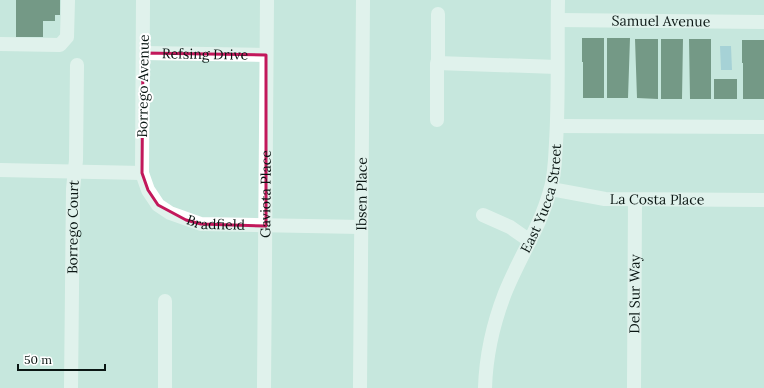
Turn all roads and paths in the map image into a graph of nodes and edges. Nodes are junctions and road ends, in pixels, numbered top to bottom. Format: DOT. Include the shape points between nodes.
graph roads {
  1 [pos="68,0"];
  2 [pos="144,0"];
  3 [pos="267,0"];
  4 [pos="363,0"];
  5 [pos="558,0"];
  6 [pos="438,14"];
  7 [pos="558,20"];
  8 [pos="764,22"];
  9 [pos="0,44"];
  10 [pos="144,53"];
  11 [pos="266,55"];
  12 [pos="438,63"];
  13 [pos="77,65"];
  14 [pos="557,67"];
  15 [pos="437,120"];
  16 [pos="557,126"];
  17 [pos="764,127"];
  18 [pos="0,170"];
  19 [pos="75,172"];
  20 [pos="142,173"];
  21 [pos="551,189"];
  22 [pos="635,200"];
  23 [pos="764,200"];
  24 [pos="483,215"];
  25 [pos="266,226"];
  26 [pos="362,227"];
  27 [pos="530,241"];
  28 [pos="165,301"];
  29 [pos="71,388"];
  30 [pos="165,388"];
  31 [pos="264,388"];
  32 [pos="360,388"];
  33 [pos="485,388"];
  34 [pos="634,388"];
  1 -- 9 [label="street" via="67,37 60,45"];
  2 -- 10 [label="street, Borrego Avenue"];
  3 -- 11 [label="street, Gaviota Place"];
  4 -- 26 [label="street, Ibsen Place"];
  5 -- 7 [label="street, East Yucca Street"];
  6 -- 12 [label="street"];
  7 -- 8 [label="street, Samuel Avenue"];
  7 -- 14 [label="street, East Yucca Street"];
  10 -- 11 [label="street, Refsing Drive"];
  10 -- 20 [label="street, Borrego Avenue"];
  11 -- 25 [label="street, Gaviota Place"];
  12 -- 14 [label="street"];
  12 -- 15 [label="street"];
  13 -- 19 [label="street, Borrego Court"];
  14 -- 16 [label="street, East Yucca Street"];
  16 -- 17 [label="street"];
  16 -- 21 [label="street, East Yucca Street"];
  18 -- 19 [label="street"];
  19 -- 20 [label="street"];
  19 -- 29 [label="street, Borrego Court"];
  20 -- 25 [label="street, Bradfield" via="148,190 158,205 170,213 201,224"];
  21 -- 22 [label="street, La Costa Place" via="605,199"];
  21 -- 27 [label="street, East Yucca Street" via="542,217"];
  22 -- 23 [label="street, La Costa Place"];
  22 -- 34 [label="street, Del Sur Way"];
  24 -- 27 [label="street" via="510,227"];
  25 -- 26 [label="street, Bradfield"];
  25 -- 31 [label="street, Gaviota Place"];
  26 -- 32 [label="street, Ibsen Place"];
  27 -- 33 [label="street, East Yucca Street" via="505,292 496,318 489,349"];
  28 -- 30 [label="street"];
}
